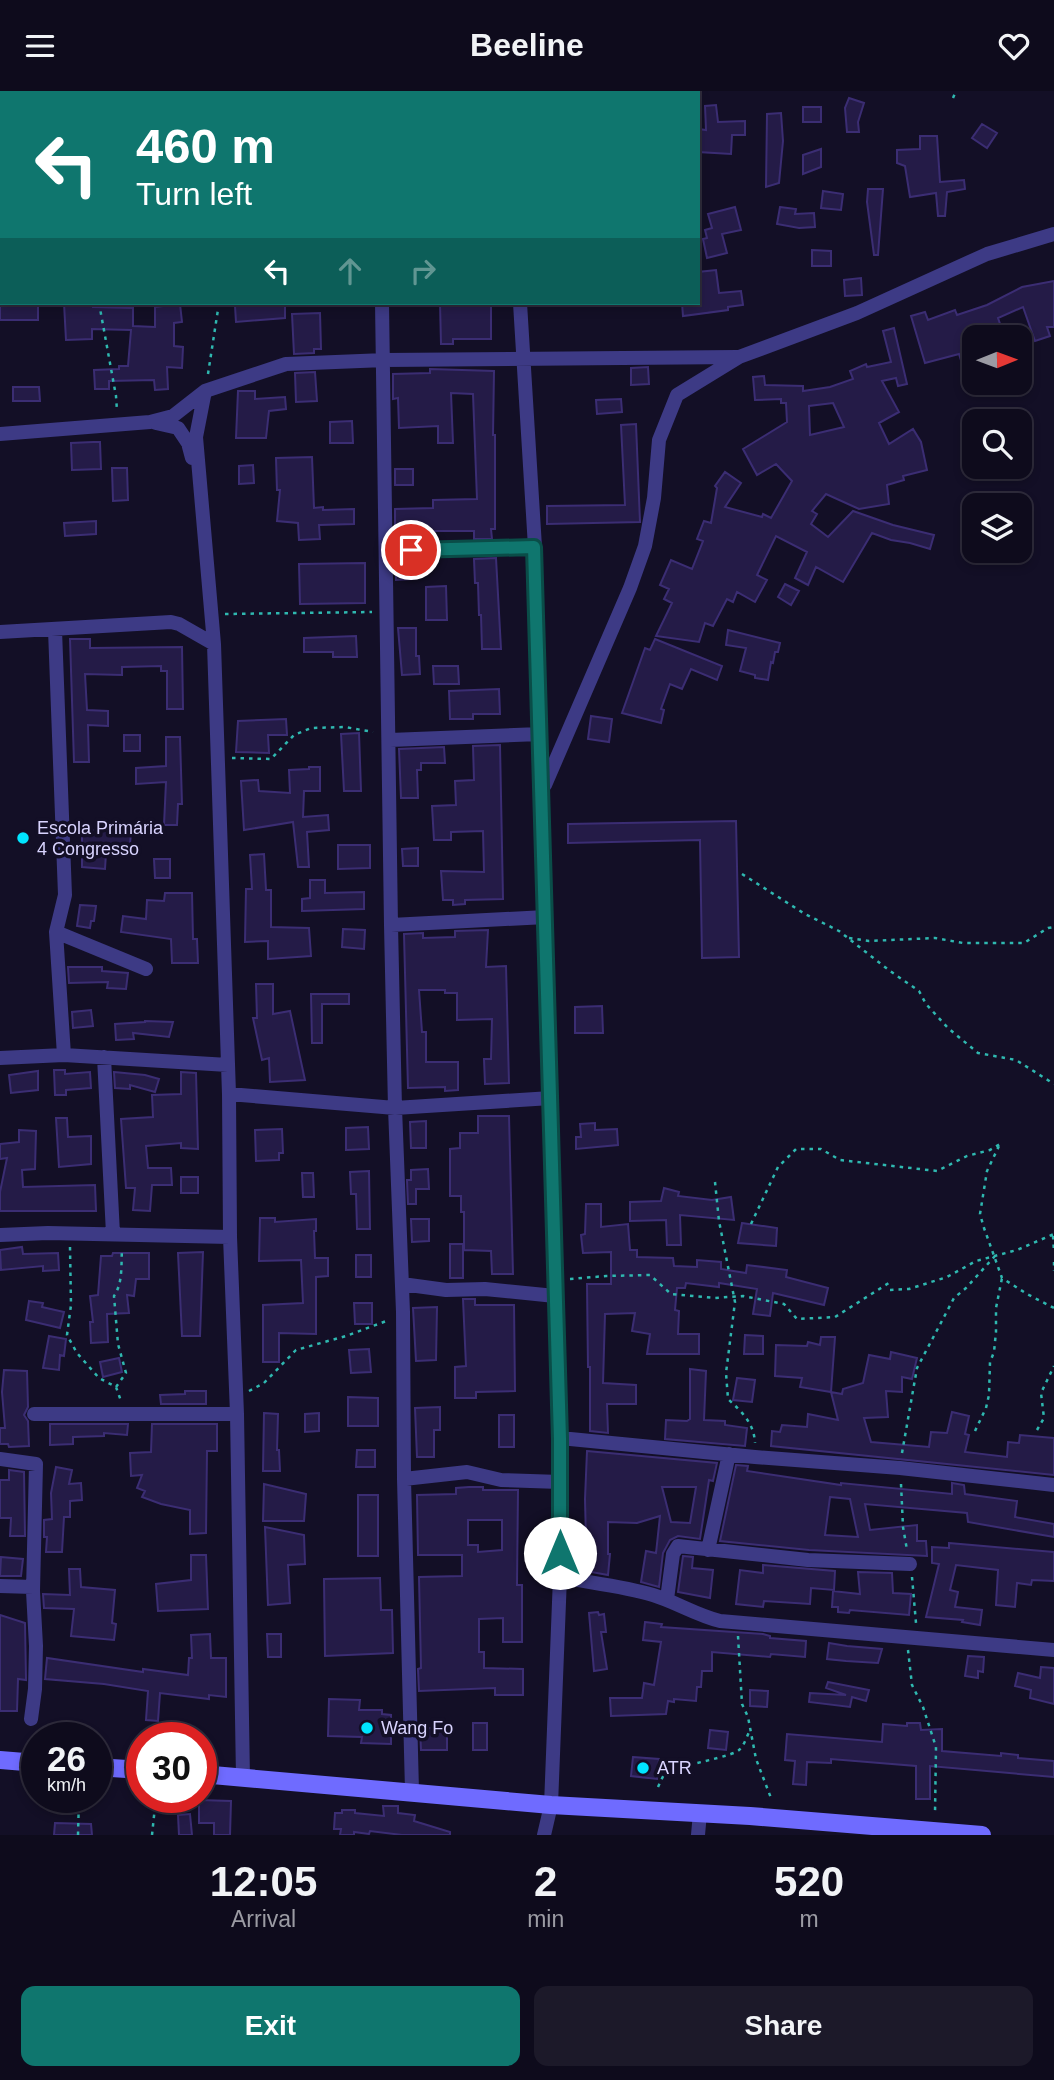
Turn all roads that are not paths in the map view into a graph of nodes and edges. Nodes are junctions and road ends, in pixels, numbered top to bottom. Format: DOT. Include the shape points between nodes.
graph roads {
  1 [pos="1054,235"];
  2 [pos="382,305"];
  3 [pos="520,305"];
  4 [pos="739,357"];
  5 [pos="523,358"];
  6 [pos="385,360"];
  7 [pos="205,391"];
  8 [pos="150,422"];
  9 [pos="0,434"];
  10 [pos="199,487"];
  11 [pos="534,547"];
  12 [pos="386,551"];
  13 [pos="55,631"];
  14 [pos="0,632"];
  15 [pos="214,644"];
  16 [pos="540,734"];
  17 [pos="389,736"];
  18 [pos="543,789"];
  19 [pos="546,917"];
  20 [pos="391,925"];
  21 [pos="56,932"];
  22 [pos="146,969"];
  23 [pos="64,1055"];
  24 [pos="104,1057"];
  25 [pos="0,1058"];
  26 [pos="228,1065"];
  27 [pos="229,1094"];
  28 [pos="551,1098"];
  29 [pos="395,1108"];
  30 [pos="117,1234"];
  31 [pos="0,1235"];
  32 [pos="230,1237"];
  33 [pos="402,1283"];
  34 [pos="555,1288"];
  35 [pos="237,1414"];
  36 [pos="34,1415"];
  37 [pos="560,1439"];
  38 [pos="729,1454"];
  39 [pos="0,1459"];
  40 [pos="404,1479"];
  41 [pos="560,1482"];
  42 [pos="1054,1485"];
  43 [pos="708,1550"];
  44 [pos="910,1565"];
  45 [pos="560,1577"];
  46 [pos="0,1586"];
  47 [pos="33,1587"];
  48 [pos="667,1599"];
  49 [pos="1054,1650"];
  50 [pos="31,1719"];
  51 [pos="0,1760"];
  52 [pos="21,1762"];
  53 [pos="217,1776"];
  54 [pos="243,1778"];
  55 [pos="412,1791"];
  56 [pos="551,1805"];
  57 [pos="700,1813"];
  58 [pos="841,1829"];
  59 [pos="544,1835"];
  60 [pos="698,1835"];
  61 [pos="982,1835"];
  1 -- 4 [label="street" via="987,254 857,313"];
  2 -- 6 [label="street"];
  3 -- 5 [label="street"];
  4 -- 5 [label="street"];
  4 -- 18 [label="street" via="677,395 659,440 645,546"];
  5 -- 6 [label="street"];
  5 -- 11 [label="street"];
  6 -- 7 [label="street" via="286,365"];
  6 -- 12 [label="street"];
  7 -- 8 [label="street" via="173,416"];
  7 -- 10 [label="street" via="196,437"];
  8 -- 9 [label="street"];
  8 -- 10 [label="street" via="178,428 188,443"];
  10 -- 15 [label="street"];
  11 -- 12 [label="street"];
  11 -- 16 [label="street"];
  12 -- 17 [label="street"];
  13 -- 14 [label="street"];
  13 -- 15 [label="street" via="172,622"];
  13 -- 21 [label="street" via="65,895"];
  15 -- 26 [label="street"];
  16 -- 17 [label="street"];
  16 -- 18 [label="street"];
  17 -- 20 [label="street"];
  18 -- 19 [label="street"];
  19 -- 20 [label="street"];
  19 -- 28 [label="street"];
  20 -- 29 [label="street"];
  21 -- 22 [label="street"];
  21 -- 23 [label="street"];
  23 -- 24 [label="street"];
  23 -- 25 [label="street"];
  24 -- 26 [label="street"];
  24 -- 30 [label="street"];
  26 -- 27 [label="street"];
  27 -- 29 [label="street"];
  27 -- 32 [label="street"];
  28 -- 29 [label="street"];
  28 -- 34 [label="street"];
  29 -- 33 [label="street"];
  30 -- 31 [label="street"];
  30 -- 32 [label="street"];
  32 -- 35 [label="street"];
  33 -- 34 [label="street" via="438,1290"];
  33 -- 40 [label="street"];
  34 -- 37 [label="street"];
  35 -- 36 [label="street"];
  35 -- 54 [label="street"];
  37 -- 38 [label="street"];
  37 -- 41 [label="street"];
  38 -- 42 [label="street"];
  38 -- 43 [label="street"];
  39 -- 47 [label="street" via="36,1464"];
  40 -- 41 [label="street" via="467,1472 501,1481"];
  40 -- 55 [label="street"];
  41 -- 45 [label="street"];
  43 -- 44 [label="street"];
  43 -- 48 [label="street" via="678,1546"];
  45 -- 48 [label="street"];
  45 -- 56 [label="street"];
  46 -- 47 [label="street"];
  47 -- 50 [label="street" via="36,1646"];
  48 -- 49 [label="street" via="704,1617 737,1622"];
  51 -- 52 [label="main road"];
  53 -- 54 [label="main road"];
  54 -- 55 [label="main road"];
  55 -- 56 [label="main road"];
  56 -- 57 [label="main road"];
  56 -- 59 [label="street"];
  57 -- 58 [label="main road"];
  57 -- 60 [label="street"];
  58 -- 61 [label="main road"];
}
